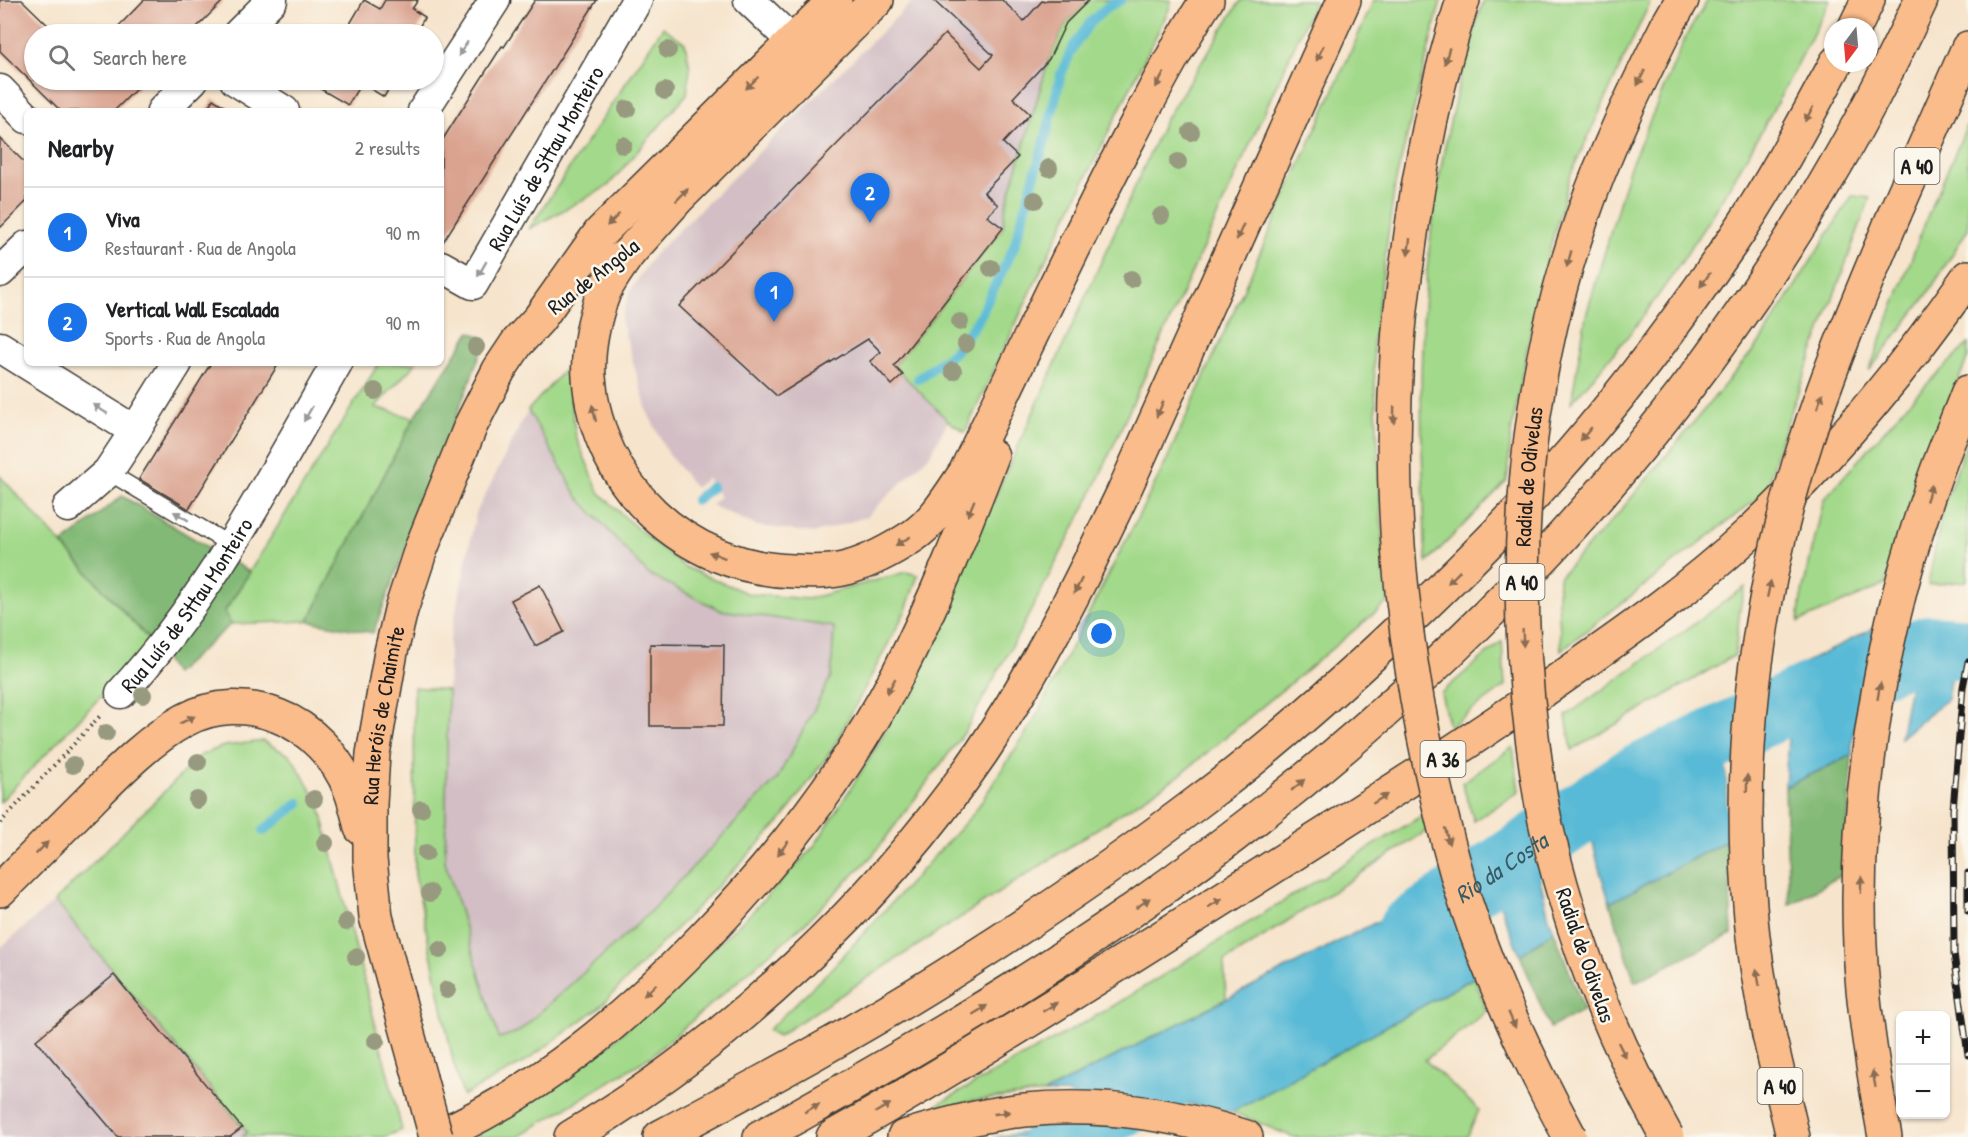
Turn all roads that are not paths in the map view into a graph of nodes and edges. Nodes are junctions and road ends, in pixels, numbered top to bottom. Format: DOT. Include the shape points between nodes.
graph roads {
  1 [pos="272,0"];
  2 [pos="495,0"];
  3 [pos="637,0"];
  4 [pos="749,0"];
  5 [pos="835,0"];
  6 [pos="877,0"];
  7 [pos="1207,0"];
  8 [pos="1344,0"];
  9 [pos="1463,0"];
  10 [pos="1868,0"];
  11 [pos="1921,0"];
  12 [pos="1674,13"];
  13 [pos="1190,14"];
  14 [pos="1859,18"];
  15 [pos="248,24"];
  16 [pos="1968,48"];
  17 [pos="804,52"];
  18 [pos="1968,60"];
  19 [pos="1831,72"];
  20 [pos="444,79"];
  21 [pos="0,90"];
  22 [pos="184,90"];
  23 [pos="251,90"];
  24 [pos="437,90"];
  25 [pos="165,108"];
  26 [pos="279,108"];
  27 [pos="425,108"];
  28 [pos="24,115"];
  29 [pos="1938,119"];
  30 [pos="24,249"];
  31 [pos="628,254"];
  32 [pos="444,268"];
  33 [pos="0,272"];
  34 [pos="1060,277"];
  35 [pos="1968,277"];
  36 [pos="539,319"];
  37 [pos="0,347"];
  38 [pos="24,362"];
  39 [pos="31,366"];
  40 [pos="175,366"];
  41 [pos="335,366"];
  42 [pos="1968,392"];
  43 [pos="135,431"];
  44 [pos="108,472"];
  45 [pos="68,507"];
  46 [pos="232,546"];
  47 [pos="120,693"];
  48 [pos="370,859"];
  49 [pos="0,890"];
  50 [pos="436,1137"];
  51 [pos="571,1137"];
  52 [pos="660,1137"];
  53 [pos="760,1137"];
  54 [pos="832,1137"];
  55 [pos="904,1137"];
  56 [pos="1246,1137"];
  57 [pos="1570,1137"];
  58 [pos="1667,1137"];
  59 [pos="1793,1137"];
  60 [pos="1885,1137"];
  1 -- 15 [label="street"];
  2 -- 20 [label="street, one-way"];
  3 -- 32 [label="street, Rua Luís de Sttau Monteiro, one-way" via="473,284"];
  4 -- 17 [label="street"];
  5 -- 17 [label="main road, Rua de Angola"];
  6 -- 17 [label="main road, Rua de Angola"];
  7 -- 13 [label="main road"];
  8 -- 51 [label="main road, one-way" via="1123,493 1023,687 982,752 894,864 747,1012 702,1049"];
  9 -- 57 [label="main road, one-way, bridge" via="1424,153 1397,356 1394,455 1402,602 1432,775 1453,859 1483,950 1527,1054"];
  10 -- 14 [label="main road"];
  53 -- 11 [label="main road, one-way" via="963,1021 1129,913 1278,802 1449,653 1574,526 1719,346 1839,163"];
  12 -- 58 [label="main road, Radial de Odivelas / A 40, one-way, bridge" via="1602,165 1566,270 1539,389 1522,551 1524,679 1547,831 1586,965 1616,1038"];
  13 -- 34 [label="main road, one-way"];
  16 -- 29 [label="main road, A 40"];
  31 -- 17 [label="main road, Rua de Angola, one-way"];
  17 -- 36 [label="main road, Rua de Angola, one-way" via="600,232"];
  18 -- 29 [label="main road"];
  19 -- 52 [label="main road, one-way" via="1736,236 1603,414 1487,544 1357,669 1201,801 1051,907 878,1017"];
  21 -- 28 [label="street"];
  22 -- 25 [label="street"];
  23 -- 26 [label="street"];
  24 -- 27 [label="street, one-way"];
  59 -- 29 [label="main road, A 40, one-way, bridge" via="1769,1035 1749,904 1747,753 1753,680 1778,547 1811,424"];
  30 -- 33 [label="street"];
  34 -- 31 [label="main road, one-way" via="964,473 915,535 847,568 815,572 776,570 708,552 678,533 647,507 622,477 603,444 588,375 591,343 605,291"];
  31 -- 36 [label="main road, Rua de Angola"];
  34 -- 50 [label="main road, one-way" via="981,484 899,672 818,804 725,915 620,1018 538,1082"];
  54 -- 35 [label="main road, A 36, one-way" via="989,1046 1276,865 1456,750 1615,640 1741,542 1787,496 1872,405"];
  36 -- 48 [label="main road, Rua Heróis de Chaimite" via="517,342 499,370 471,425 401,610 373,754"];
  38 -- 37 [label="street, one-way"];
  43 -- 39 [label="street, one-way"];
  40 -- 43 [label="street"];
  41 -- 46 [label="street, Rua Luís de Sttau Monteiro, one-way"];
  60 -- 42 [label="main road, one-way" via="1863,987 1860,915 1872,729 1886,652 1912,549"];
  43 -- 44 [label="street"];
  44 -- 45 [label="street"];
  46 -- 44 [label="lane, one-way"];
  46 -- 47 [label="street, Rua Luís de Sttau Monteiro" via="153,658"];
  49 -- 48 [label="main road, one-way" via="116,774 159,737 187,719 237,706 291,721 314,737 350,788"];
  48 -- 50 [label="main road, Rua Heróis de Chaimite, bridge" via="376,917"];
  55 -- 56 [label="main road, one-way" via="988,1115 1080,1108 1130,1111"];
}
